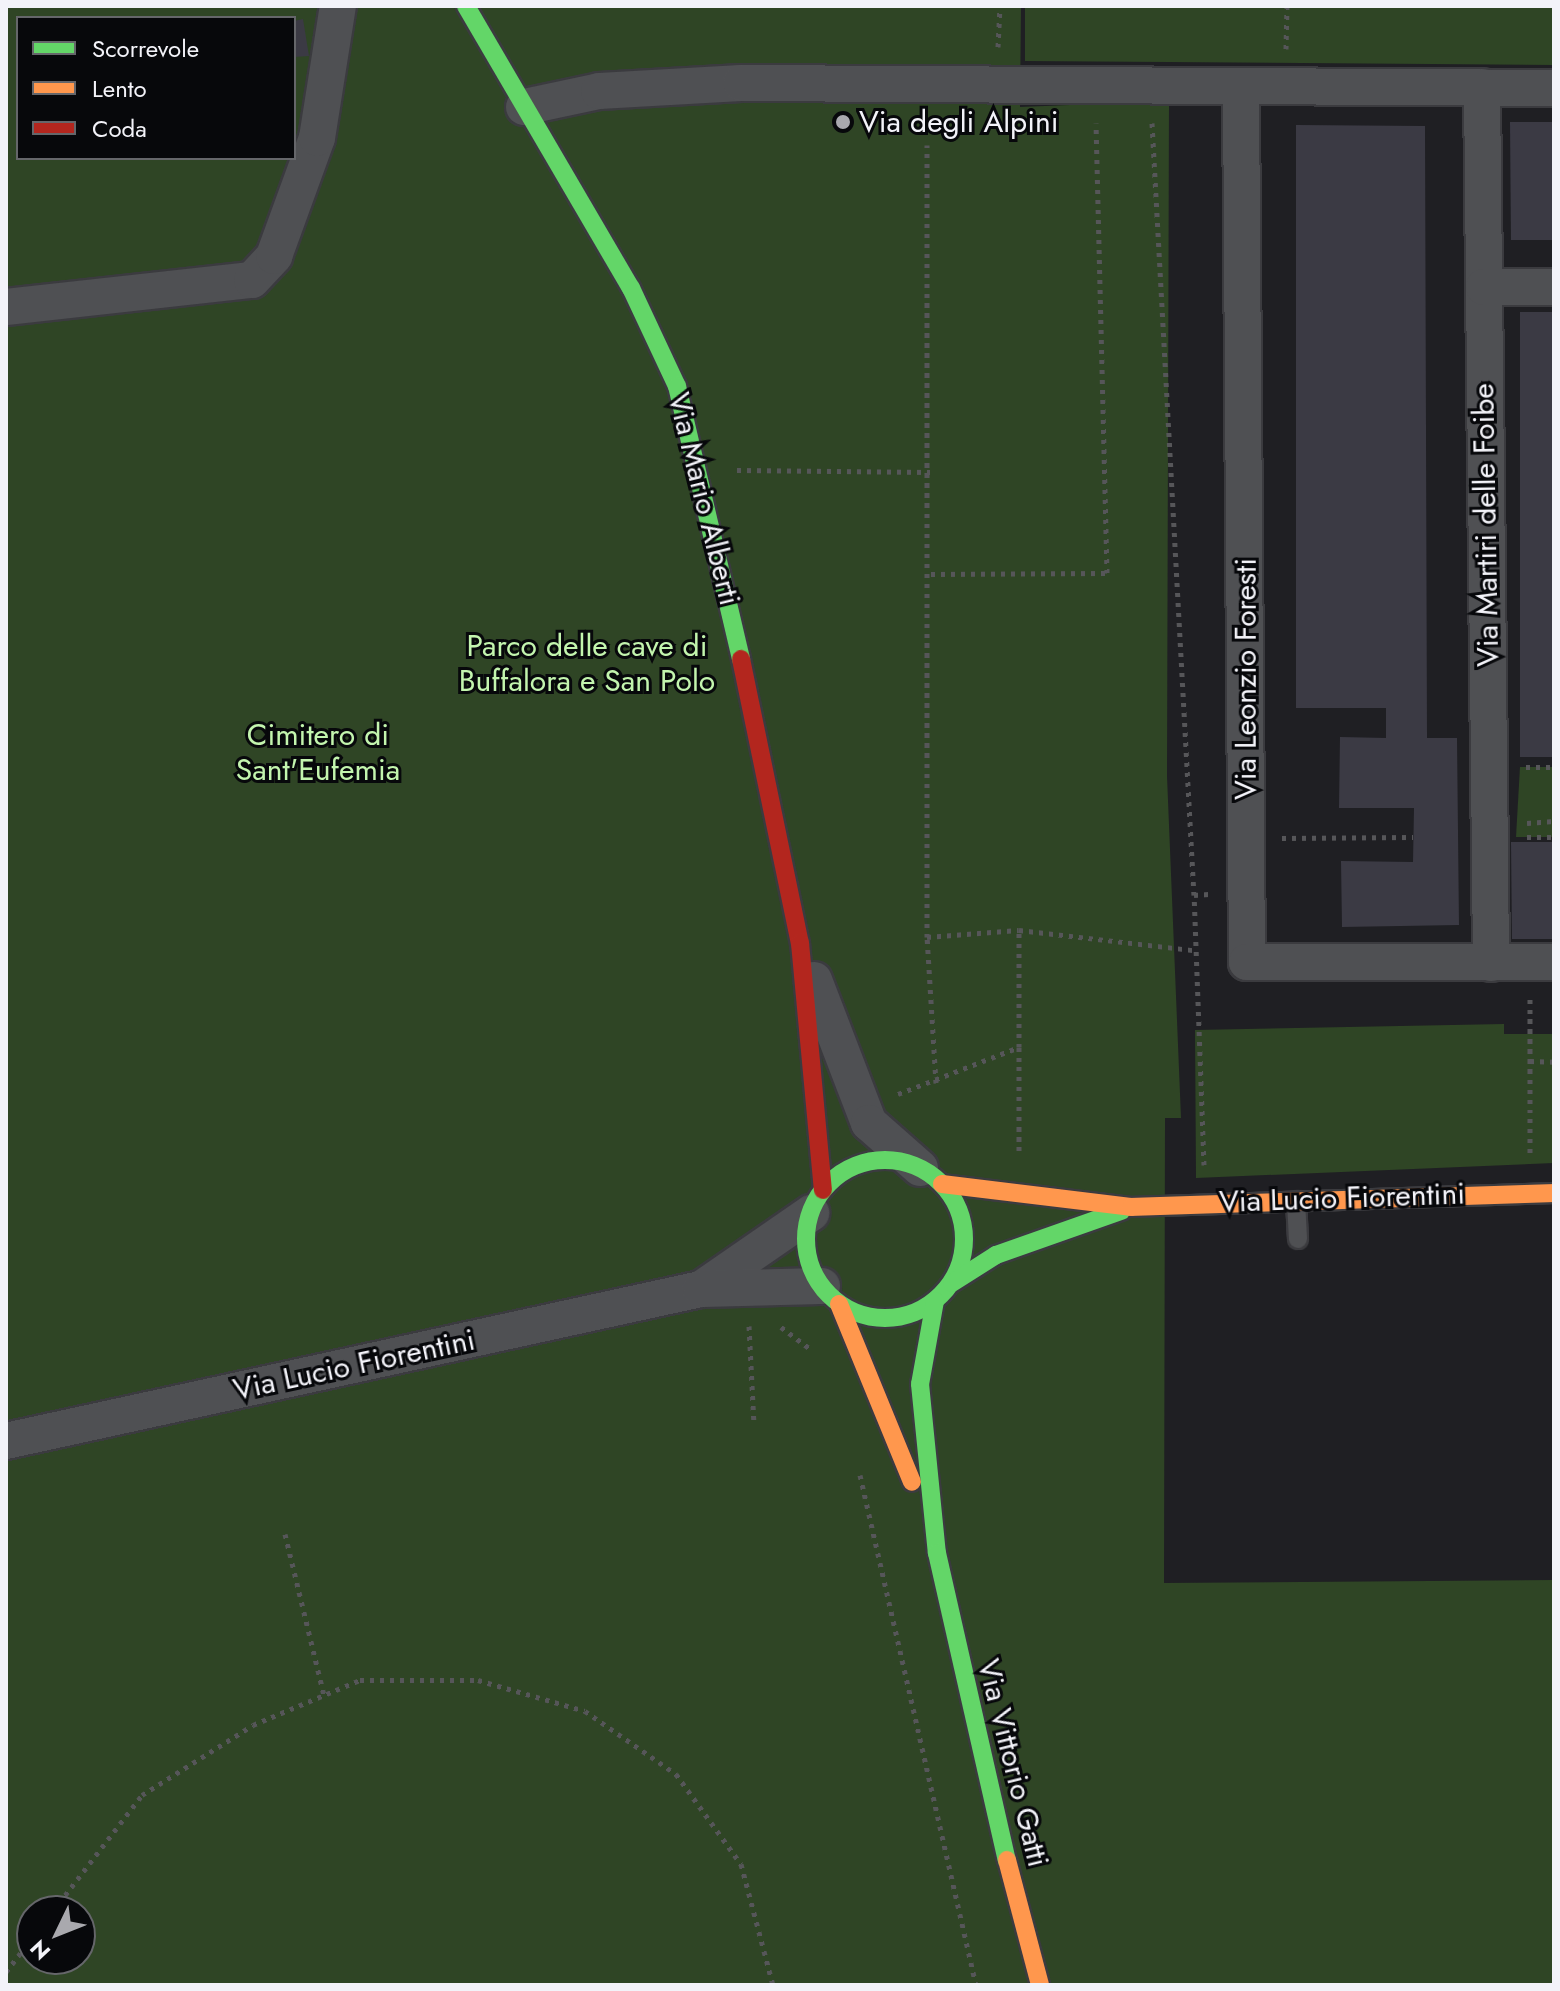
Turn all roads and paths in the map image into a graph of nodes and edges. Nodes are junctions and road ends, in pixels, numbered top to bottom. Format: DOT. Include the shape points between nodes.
graph roads {
  1 [pos="338,6"];
  2 [pos="466,6"];
  3 [pos="1000,6"];
  4 [pos="997,56"];
  5 [pos="1482,87"];
  6 [pos="1554,88"];
  7 [pos="1241,90"];
  8 [pos="524,107"];
  9 [pos="1096,110"];
  10 [pos="1151,110"];
  11 [pos="927,145"];
  12 [pos="1484,287"];
  13 [pos="1554,287"];
  14 [pos="6,307"];
  15 [pos="736,470"];
  16 [pos="930,472"];
  17 [pos="930,574"];
  18 [pos="1413,837"];
  19 [pos="1247,839"];
  20 [pos="1247,894"];
  21 [pos="1194,895"];
  22 [pos="1019,930"];
  23 [pos="927,937"];
  24 [pos="800,943"];
  25 [pos="1193,950"];
  26 [pos="1542,962"];
  27 [pos="1491,963"];
  28 [pos="1019,1047"];
  29 [pos="1530,1061"];
  30 [pos="1554,1062"];
  31 [pos="936,1083"];
  32 [pos="892,1096"];
  33 [pos="1021,1140"];
  34 [pos="1530,1160"];
  35 [pos="931,1176"];
  36 [pos="1554,1193"];
  37 [pos="1296,1199"];
  38 [pos="817,1202"];
  39 [pos="1204,1202"];
  40 [pos="1131,1207"];
  41 [pos="1298,1239"];
  42 [pos="952,1283"];
  43 [pos="701,1289"];
  44 [pos="830,1295"];
  45 [pos="935,1301"];
  46 [pos="760,1318"];
  47 [pos="771,1321"];
  48 [pos="822,1360"];
  49 [pos="754,1424"];
  50 [pos="6,1441"];
  51 [pos="857,1460"];
  52 [pos="285,1534"];
  53 [pos="937,1553"];
  54 [pos="324,1695"];
  55 [pos="65,1895"];
  56 [pos="773,1985"];
  57 [pos="976,1985"];
  58 [pos="1040,1985"];
  1 -- 14 [label="street" via="317,138 274,256 252,280"];
  2 -- 8 [label="street, Via Mario Alberti"];
  3 -- 4 [label="path"];
  5 -- 6 [label="street"];
  5 -- 7 [label="street"];
  5 -- 12 [label="street, Via Martiri delle Foibe"];
  7 -- 8 [label="street" via="741,83 599,91"];
  7 -- 19 [label="street, Via Leonzio Foresti"];
  8 -- 24 [label="street, Via Mario Alberti" via="631,288 677,386 712,517"];
  9 -- 17 [label="path" via="1107,573"];
  10 -- 21 [label="path"];
  11 -- 16 [label="path"];
  12 -- 13 [label="street"];
  12 -- 27 [label="street, Via Martiri delle Foibe"];
  15 -- 16 [label="path"];
  16 -- 17 [label="path"];
  17 -- 23 [label="path"];
  18 -- 19 [label="path"];
  19 -- 20 [label="street, Via Leonzio Foresti"];
  20 -- 21 [label="path"];
  20 -- 27 [label="street, Via Leonzio Foresti" via="1247,962"];
  21 -- 25 [label="path"];
  22 -- 23 [label="path"];
  22 -- 25 [label="path"];
  22 -- 28 [label="path"];
  23 -- 31 [label="path"];
  24 -- 35 [label="street, Via Mario Alberti" via="864,1114"];
  24 -- 38 [label="street, Via Mario Alberti"];
  25 -- 39 [label="path"];
  26 -- 27 [label="street, Via Leonzio Foresti"];
  26 -- 29 [label="path"];
  28 -- 31 [label="path"];
  28 -- 33 [label="path"];
  29 -- 30 [label="path"];
  29 -- 34 [label="path"];
  31 -- 32 [label="path"];
  35 -- 38 [label="street" via="868,1162"];
  35 -- 40 [label="street, Via Lucio Fiorentini"];
  35 -- 42 [label="street" via="964,1232"];
  36 -- 37 [label="street, Via Lucio Fiorentini"];
  37 -- 39 [label="street, Via Lucio Fiorentini"];
  37 -- 41 [label="lane"];
  38 -- 43 [label="street, Via Lucio Fiorentini"];
  38 -- 44 [label="street" via="810,1264"];
  39 -- 40 [label="street, Via Lucio Fiorentini"];
  40 -- 42 [label="street, Via Lucio Fiorentini" via="996,1255"];
  42 -- 45 [label="street"];
  43 -- 44 [label="street, Via Lucio Fiorentini"];
  43 -- 50 [label="street, Via Lucio Fiorentini"];
  44 -- 45 [label="street" via="888,1319"];
  44 -- 53 [label="street, Via Vittorio Gatti" via="880,1389"];
  45 -- 53 [label="street, Via Vittorio Gatti" via="920,1384"];
  46 -- 49 [label="path" via="748,1315"];
  47 -- 48 [label="path"];
  51 -- 57 [label="path"];
  52 -- 54 [label="path"];
  53 -- 58 [label="street, Via Vittorio Gatti" via="968,1712"];
  54 -- 55 [label="path" via="253,1725 142,1795"];
  54 -- 56 [label="path" via="360,1680 478,1680 585,1711 676,1774 741,1864"];
}
